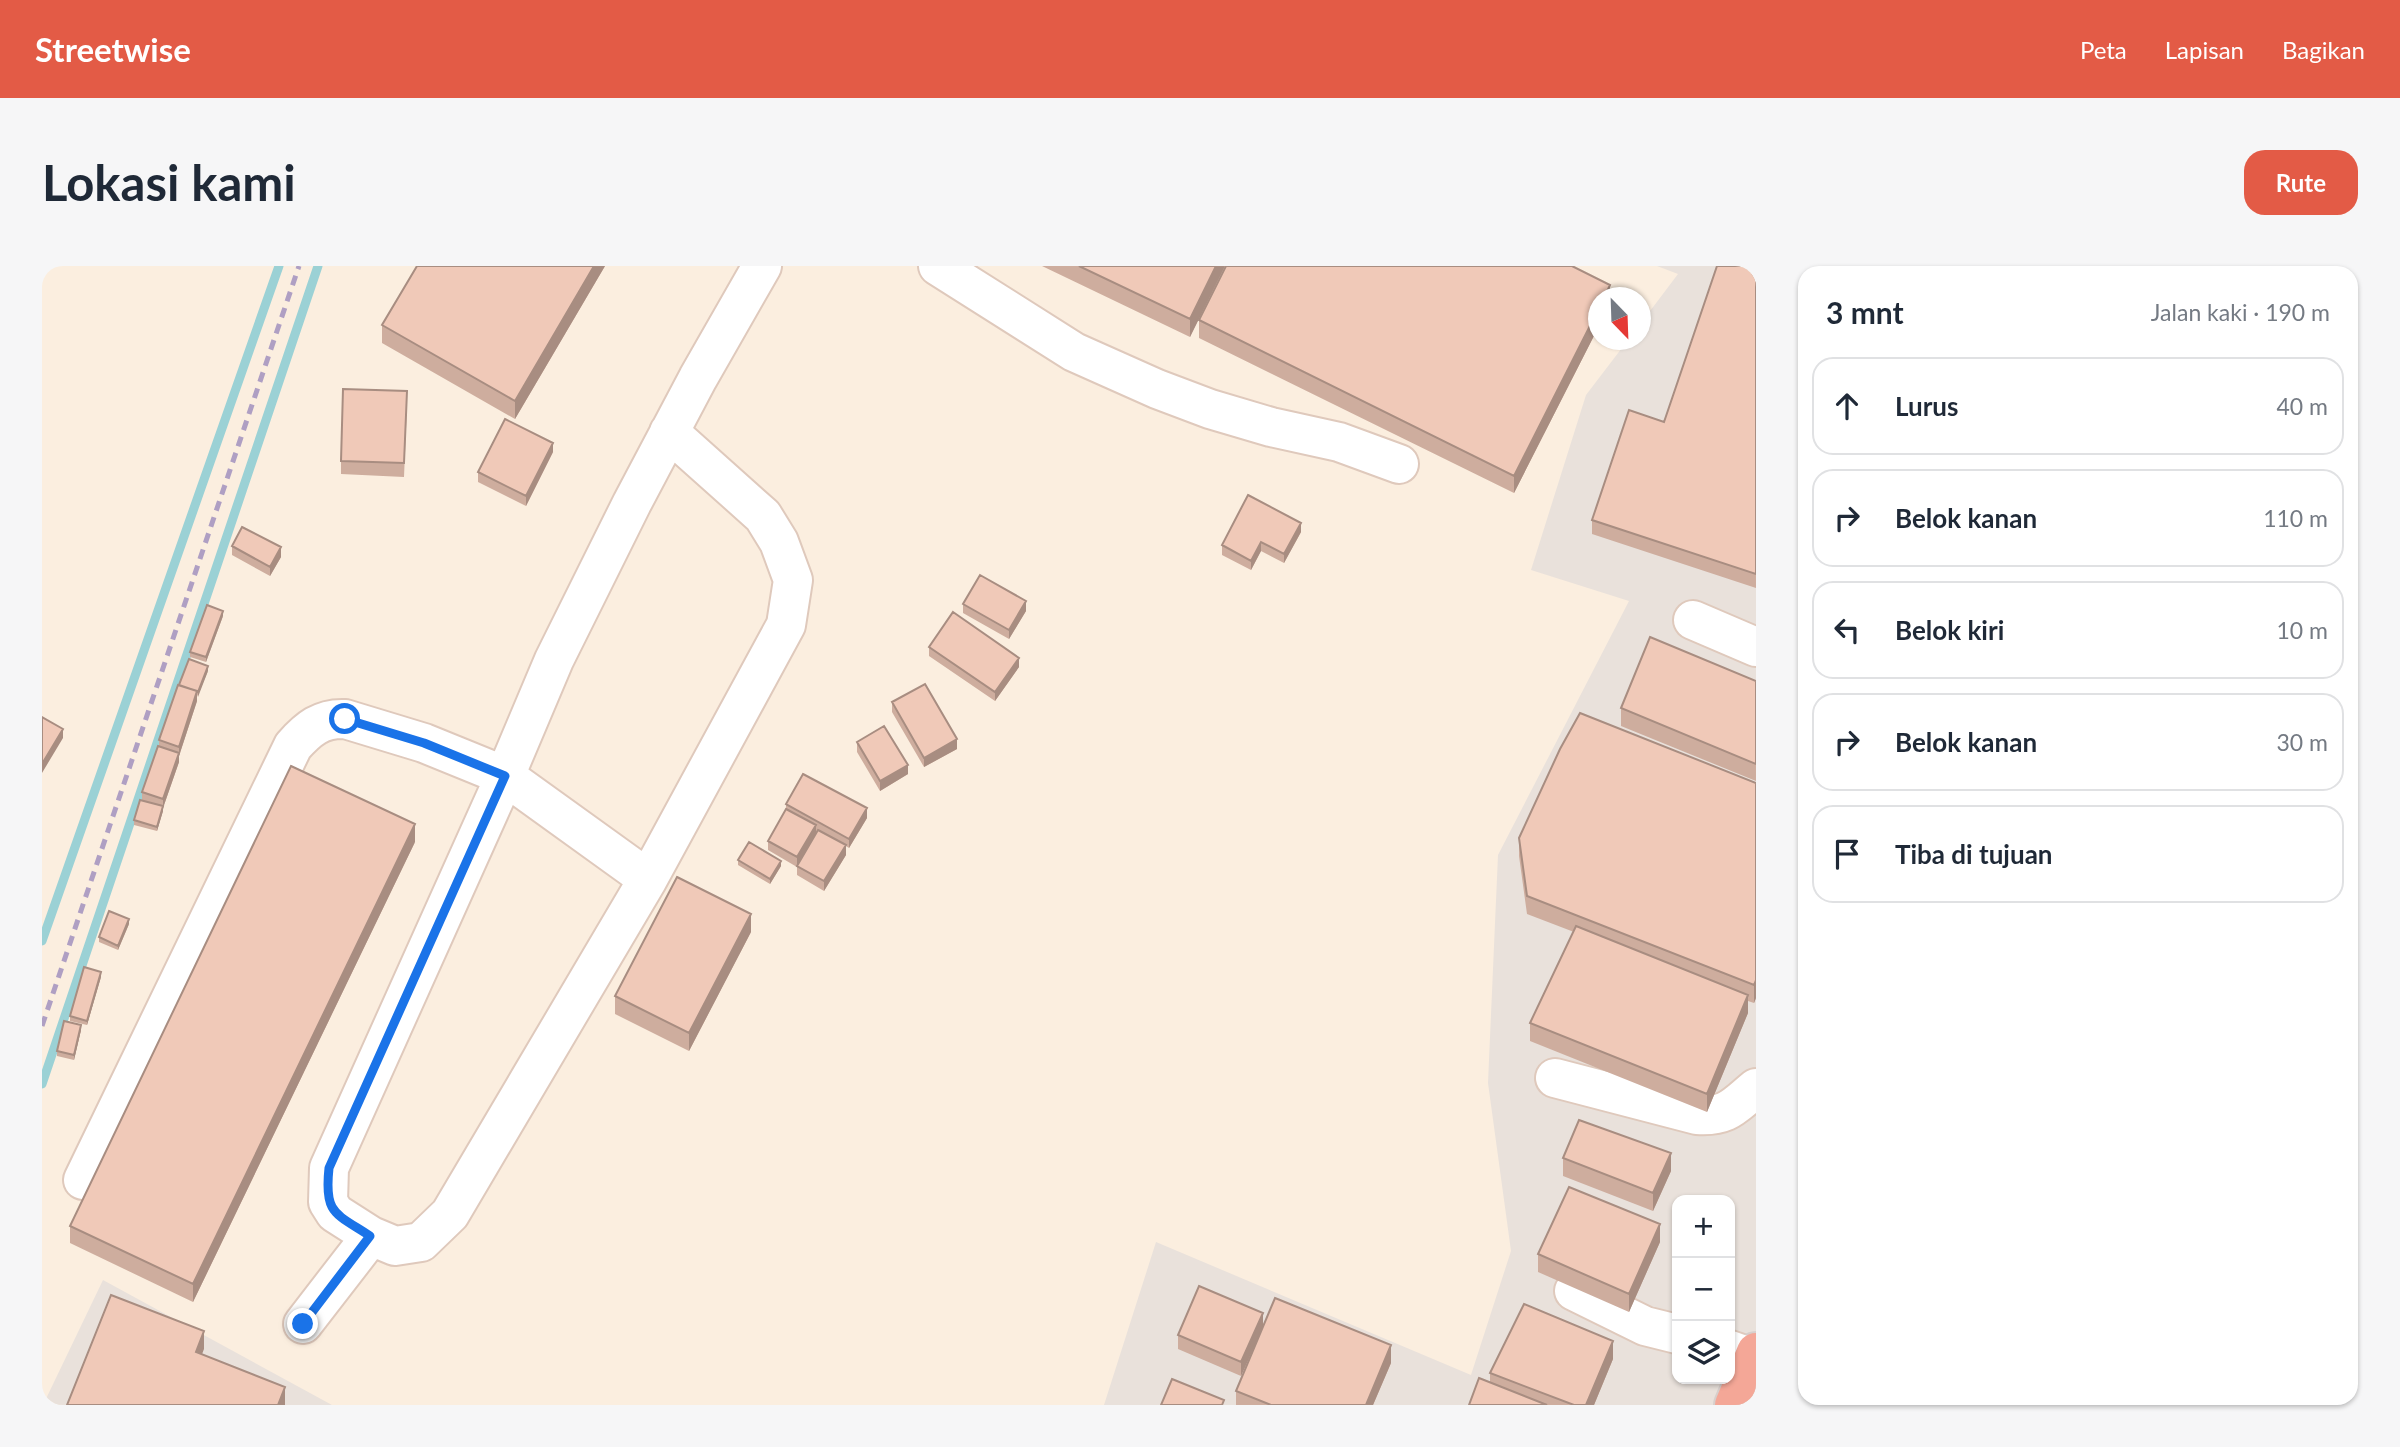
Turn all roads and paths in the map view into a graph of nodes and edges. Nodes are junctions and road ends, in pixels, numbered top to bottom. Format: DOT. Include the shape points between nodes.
graph roads {
  1 [pos="762,266"];
  2 [pos="938,266"];
  3 [pos="669,432"];
  4 [pos="1399,464"];
  5 [pos="1693,620"];
  6 [pos="1756,647"];
  7 [pos="505,776"];
  8 [pos="648,879"];
  9 [pos="1555,1078"];
  10 [pos="1756,1088"];
  11 [pos="83,1180"];
  12 [pos="370,1236"];
  13 [pos="1574,1291"];
  14 [pos="303,1324"];
  15 [pos="1672,1333"];
  16 [pos="1746,1354"];
  17 [pos="1734,1405"];
  1 -- 3 [label="lane"];
  2 -- 4 [label="lane" via="1074,352 1145,383 1210,409 1339,442"];
  3 -- 7 [label="lane" via="554,660"];
  3 -- 8 [label="lane" via="763,516 793,580 786,625"];
  5 -- 6 [label="lane"];
  7 -- 8 [label="lane"];
  7 -- 11 [label="lane" via="424,743 345,719 320,722 307,731 293,746"];
  7 -- 12 [label="lane" via="329,1168 328,1202 335,1213"];
  8 -- 12 [label="lane" via="450,1214 421,1242 395,1246"];
  9 -- 10 [label="lane" via="1714,1116 1733,1109"];
  12 -- 14 [label="lane"];
  13 -- 15 [label="lane" via="1646,1326"];
  16 -- 17 [label="highway"];
}
